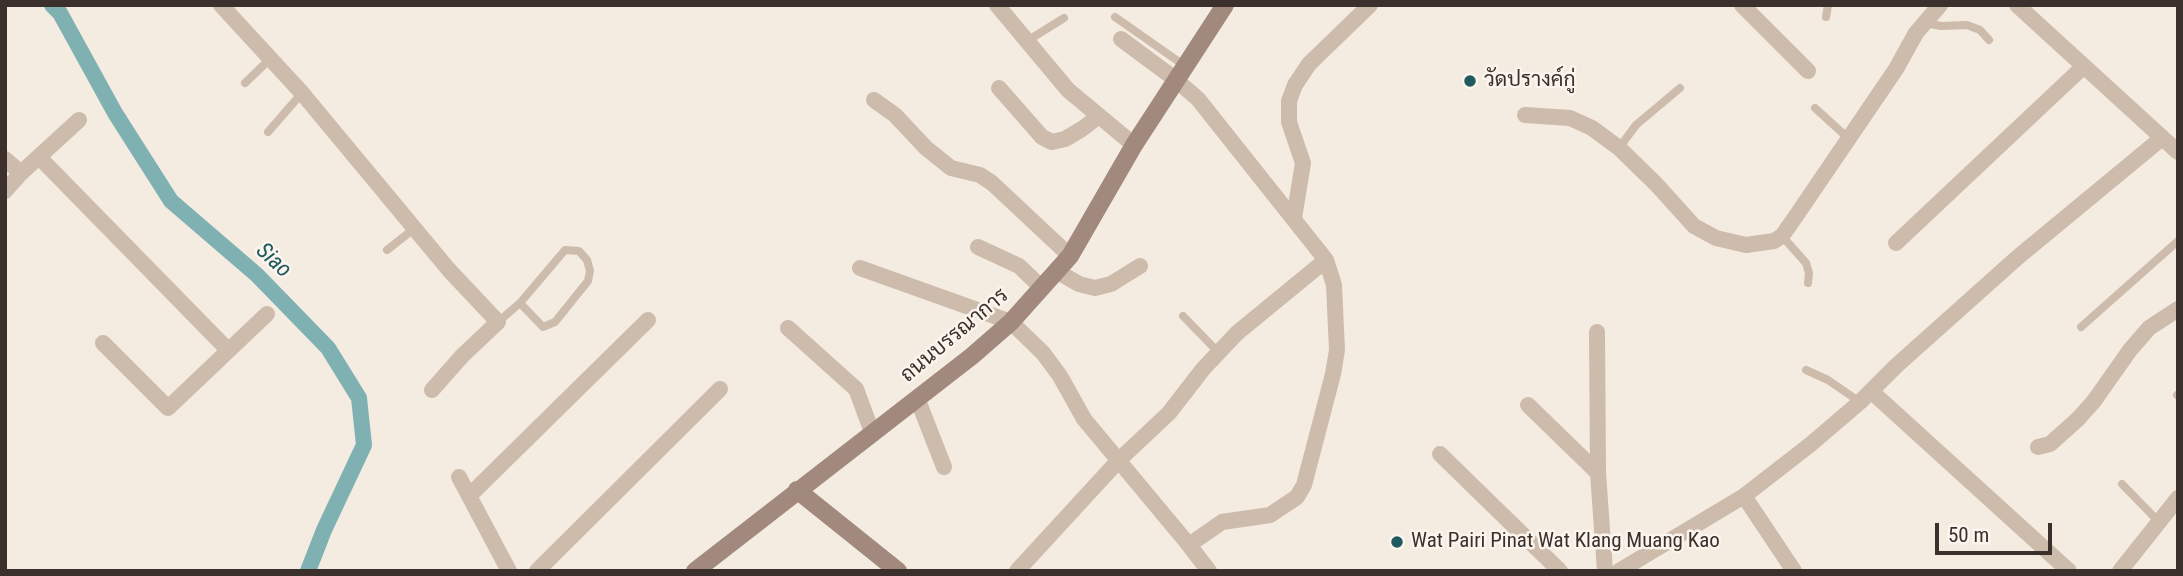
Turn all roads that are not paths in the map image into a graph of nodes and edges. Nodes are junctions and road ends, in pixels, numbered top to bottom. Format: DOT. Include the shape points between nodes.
graph roads {
  1 [pos="221,5"];
  2 [pos="997,5"];
  3 [pos="1225,5"];
  4 [pos="1370,5"];
  5 [pos="1742,5"];
  6 [pos="1828,5"];
  7 [pos="1940,5"];
  8 [pos="2017,5"];
  9 [pos="1115,17"];
  10 [pos="1826,17"];
  11 [pos="1064,18"];
  12 [pos="1925,23"];
  13 [pos="1121,39"];
  14 [pos="1989,40"];
  15 [pos="1027,41"];
  16 [pos="270,58"];
  17 [pos="2083,67"];
  18 [pos="1808,71"];
  19 [pos="1180,72"];
  20 [pos="245,83"];
  21 [pos="999,88"];
  22 [pos="1680,88"];
  23 [pos="302,93"];
  24 [pos="874,100"];
  25 [pos="1815,108"];
  26 [pos="1525,115"];
  27 [pos="1099,116"];
  28 [pos="79,120"];
  29 [pos="268,132"];
  30 [pos="1848,138"];
  31 [pos="2162,138"];
  32 [pos="1134,145"];
  33 [pos="1619,148"];
  34 [pos="2177,149"];
  35 [pos="39,158"];
  36 [pos="5,159"];
  37 [pos="21,173"];
  38 [pos="5,191"];
  39 [pos="1294,218"];
  40 [pos="415,228"];
  41 [pos="1782,236"];
  42 [pos="2178,241"];
  43 [pos="1896,243"];
  44 [pos="978,247"];
  45 [pos="387,250"];
  46 [pos="1070,256"];
  47 [pos="1326,260"];
  48 [pos="1140,266"];
  49 [pos="860,268"];
  50 [pos="1058,272"];
  51 [pos="1808,283"];
  52 [pos="1042,288"];
  53 [pos="520,303"];
  54 [pos="2178,309"];
  55 [pos="267,314"];
  56 [pos="1183,316"];
  57 [pos="648,320"];
  58 [pos="499,322"];
  59 [pos="1011,322"];
  60 [pos="2081,327"];
  61 [pos="788,328"];
  62 [pos="1597,332"];
  63 [pos="103,343"];
  64 [pos="228,350"];
  65 [pos="1219,353"];
  66 [pos="1806,370"];
  67 [pos="720,389"];
  68 [pos="432,390"];
  69 [pos="1866,397"];
  70 [pos="917,398"];
  71 [pos="1528,405"];
  72 [pos="872,432"];
  73 [pos="2038,447"];
  74 [pos="1440,454"];
  75 [pos="1119,460"];
  76 [pos="944,467"];
  77 [pos="1598,474"];
  78 [pos="459,477"];
  79 [pos="2122,484"];
  80 [pos="797,490"];
  81 [pos="469,496"];
  82 [pos="1744,496"];
  83 [pos="2178,498"];
  84 [pos="2159,522"];
  85 [pos="1189,545"];
  86 [pos="890,569"];
  87 [pos="509,571"];
  88 [pos="537,571"];
  89 [pos="695,571"];
  90 [pos="1017,571"];
  91 [pos="1209,571"];
  92 [pos="1560,571"];
  93 [pos="1605,571"];
  94 [pos="1619,571"];
  95 [pos="1794,571"];
  96 [pos="2069,571"];
  97 [pos="2120,571"];
  1 -- 16 [label="street"];
  2 -- 15 [label="street"];
  3 -- 19 [label="street, ถนนบรรณาการ"];
  4 -- 39 [label="street" via="1309,64 1289,101 1289,122 1303,163"];
  5 -- 18 [label="street"];
  6 -- 10 [label="lane"];
  7 -- 12 [label="street"];
  8 -- 17 [label="street"];
  9 -- 19 [label="lane"];
  11 -- 15 [label="lane"];
  12 -- 14 [label="lane" via="1967,25"];
  12 -- 30 [label="street"];
  13 -- 19 [label="street"];
  15 -- 27 [label="street" via="1068,90"];
  16 -- 20 [label="lane"];
  16 -- 23 [label="street"];
  17 -- 31 [label="street"];
  17 -- 43 [label="street"];
  19 -- 32 [label="street, ถนนบรรณาการ"];
  19 -- 39 [label="street"];
  21 -- 27 [label="street" via="1042,137 1052,142 1065,139"];
  22 -- 33 [label="lane" via="1636,125"];
  23 -- 29 [label="lane"];
  23 -- 40 [label="street"];
  24 -- 46 [label="street" via="951,168 992,183"];
  25 -- 30 [label="lane"];
  26 -- 33 [label="street" via="1570,118"];
  27 -- 32 [label="street"];
  28 -- 35 [label="street"];
  30 -- 41 [label="street"];
  31 -- 34 [label="street"];
  31 -- 69 [label="street" via="2018,257"];
  32 -- 46 [label="street, ถนนบรรณาการ"];
  33 -- 41 [label="street" via="1694,226 1716,238 1746,245"];
  35 -- 37 [label="street"];
  35 -- 64 [label="street"];
  36 -- 37 [label="street"];
  37 -- 38 [label="street"];
  39 -- 47 [label="street"];
  40 -- 45 [label="lane"];
  40 -- 58 [label="street"];
  41 -- 51 [label="lane" via="1806,263"];
  42 -- 60 [label="lane"];
  44 -- 52 [label="street" via="1019,266"];
  46 -- 50 [label="street, ถนนบรรณาการ"];
  47 -- 65 [label="street"];
  47 -- 85 [label="street" via="1334,285 1337,350 1304,485 1297,497 1270,515 1222,522"];
  48 -- 50 [label="street" via="1111,284 1094,288"];
  49 -- 59 [label="street"];
  50 -- 52 [label="street, ถนนบรรณาการ"];
  52 -- 59 [label="street, ถนนบรรณาการ"];
  53 -- 53 [label="lane" via="565,250 579,251 587,260 588,281 555,322 543,327"];
  53 -- 58 [label="lane"];
  54 -- 73 [label="street" via="2149,328 2078,419 2050,444"];
  55 -- 64 [label="street"];
  56 -- 65 [label="lane"];
  57 -- 81 [label="street"];
  58 -- 68 [label="street"];
  59 -- 70 [label="street, ถนนบรรณาการ"];
  59 -- 75 [label="street" via="1043,353 1084,419"];
  61 -- 72 [label="street" via="856,389"];
  62 -- 77 [label="street"];
  63 -- 64 [label="street" via="168,408"];
  65 -- 75 [label="street" via="1169,412"];
  66 -- 69 [label="lane"];
  67 -- 88 [label="street"];
  69 -- 82 [label="street"];
  69 -- 96 [label="street"];
  70 -- 72 [label="street, ถนนบรรณาการ"];
  70 -- 76 [label="street"];
  71 -- 77 [label="street"];
  72 -- 80 [label="street, ถนนบรรณาการ"];
  74 -- 92 [label="street"];
  75 -- 85 [label="street"];
  75 -- 90 [label="street"];
  77 -- 93 [label="street"];
  78 -- 81 [label="street"];
  79 -- 84 [label="lane"];
  80 -- 86 [label="street"];
  80 -- 89 [label="street, ถนนบรรณาการ"];
  81 -- 87 [label="street"];
  82 -- 94 [label="street"];
  82 -- 95 [label="street"];
  83 -- 84 [label="street"];
  84 -- 97 [label="street"];
  85 -- 91 [label="street"];
}
